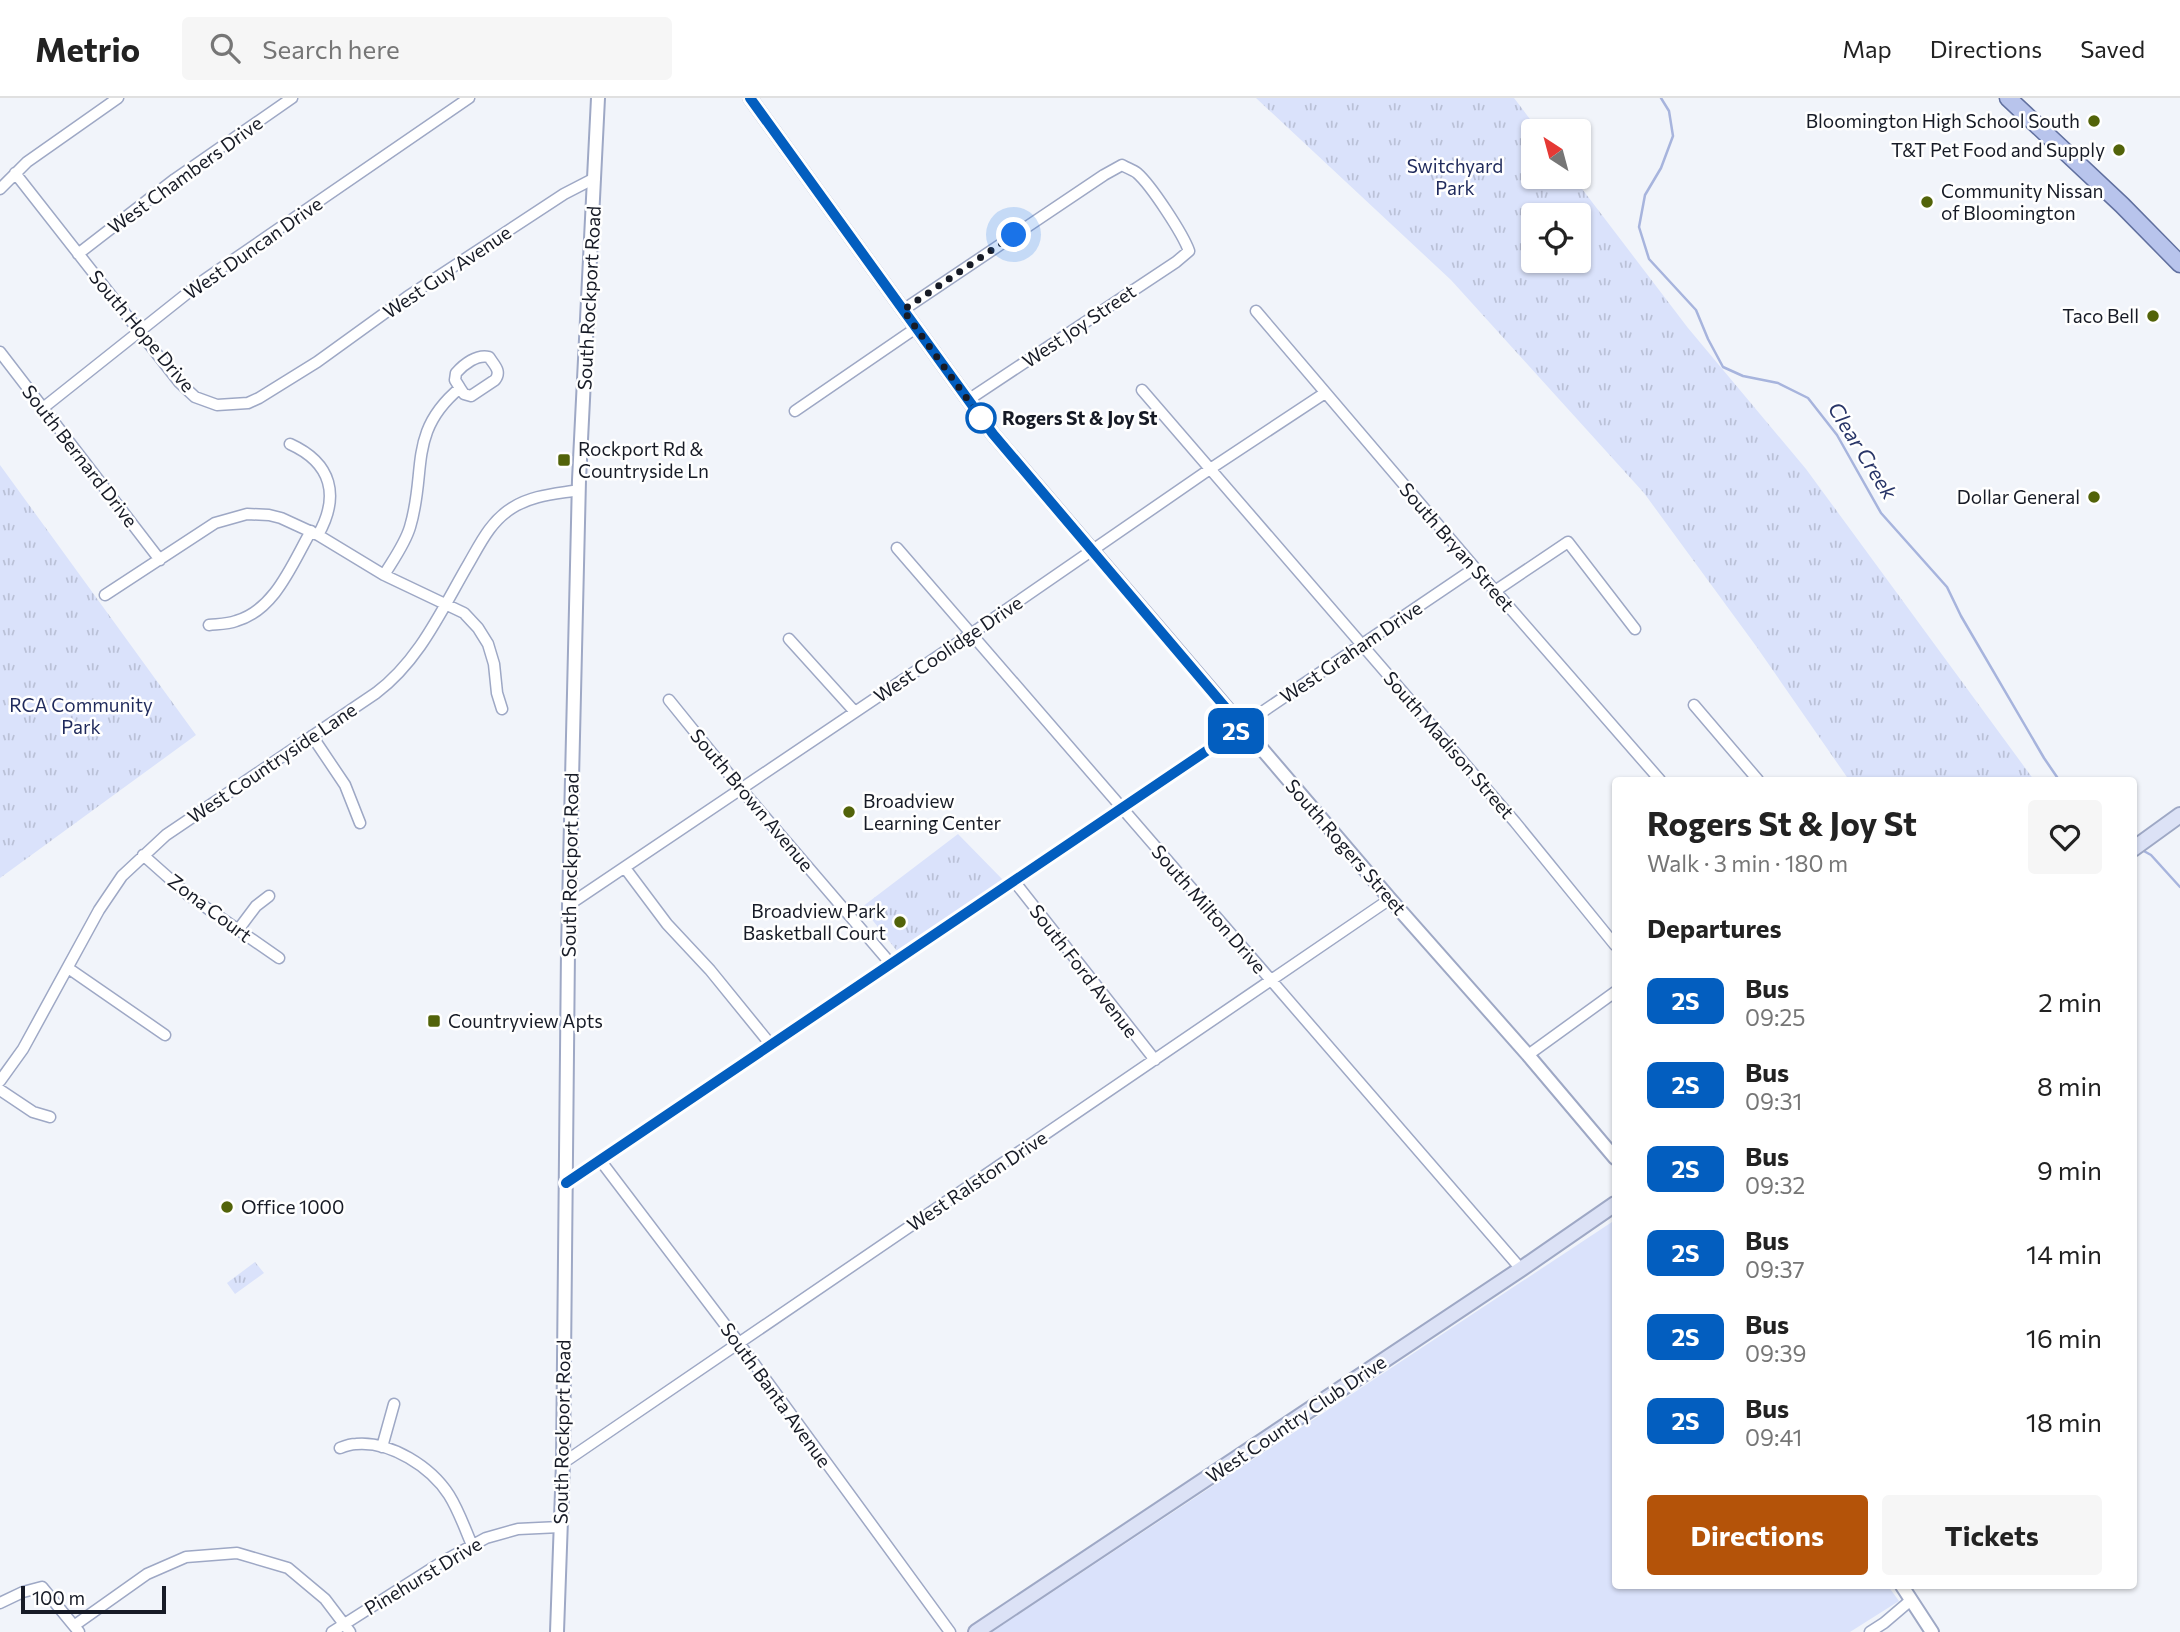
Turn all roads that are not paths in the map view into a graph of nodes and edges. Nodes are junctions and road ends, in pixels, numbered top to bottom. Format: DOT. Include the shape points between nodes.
graph roads {
  1 [pos="118,98"];
  2 [pos="292,98"];
  3 [pos="469,98"];
  4 [pos="598,98"];
  5 [pos="750,98"];
  6 [pos="2008,98"];
  7 [pos="15,173"];
  8 [pos="595,178"];
  9 [pos="0,189"];
  10 [pos="78,254"];
  11 [pos="2180,264"];
  12 [pos="903,310"];
  13 [pos="1256,311"];
  14 [pos="916,328"];
  15 [pos="139,332"];
  16 [pos="0,352"];
  17 [pos="304,371"];
  18 [pos="460,388"];
  19 [pos="1142,390"];
  20 [pos="1325,393"];
  21 [pos="968,400"];
  22 [pos="43,408"];
  23 [pos="794,411"];
  24 [pos="290,444"];
  25 [pos="1210,469"];
  26 [pos="579,490"];
  27 [pos="315,533"];
  28 [pos="897,548"];
  29 [pos="1092,551"];
  30 [pos="160,560"];
  31 [pos="1475,568"];
  32 [pos="384,575"];
  33 [pos="1495,591"];
  34 [pos="104,595"];
  35 [pos="444,605"];
  36 [pos="209,625"];
  37 [pos="1635,629"];
  38 [pos="971,634"];
  39 [pos="789,639"];
  40 [pos="1362,645"];
  41 [pos="669,700"];
  42 [pos="1695,705"];
  43 [pos="502,709"];
  44 [pos="855,712"];
  45 [pos="1242,727"];
  46 [pos="312,736"];
  47 [pos="1657,777"];
  48 [pos="1755,777"];
  49 [pos="741,789"];
  50 [pos="1122,808"];
  51 [pos="2174,819"];
  52 [pos="360,823"];
  53 [pos="2137,846"];
  54 [pos="143,855"];
  55 [pos="625,868"];
  56 [pos="1014,881"];
  57 [pos="269,896"];
  58 [pos="1390,899"];
  59 [pos="570,904"];
  60 [pos="238,930"];
  61 [pos="1612,941"];
  62 [pos="279,958"];
  63 [pos="891,964"];
  64 [pos="68,968"];
  65 [pos="1272,981"];
  66 [pos="1612,994"];
  67 [pos="165,1035"];
  68 [pos="771,1045"];
  69 [pos="1528,1055"];
  70 [pos="1155,1060"];
  71 [pos="0,1081"];
  72 [pos="0,1090"];
  73 [pos="50,1117"];
  74 [pos="1612,1154"];
  75 [pos="600,1160"];
  76 [pos="566,1183"];
  77 [pos="1612,1206"];
  78 [pos="1521,1269"];
  79 [pos="738,1343"];
  80 [pos="394,1404"];
  81 [pos="382,1447"];
  82 [pos="340,1448"];
  83 [pos="563,1462"];
  84 [pos="560,1527"];
  85 [pos="472,1545"];
  86 [pos="1904,1589"];
  87 [pos="1911,1600"];
  88 [pos="0,1604"];
  89 [pos="77,1628"];
  90 [pos="347,1628"];
  91 [pos="332,1632"];
  92 [pos="556,1632"];
  93 [pos="950,1632"];
  94 [pos="976,1632"];
  95 [pos="1870,1632"];
  96 [pos="1932,1632"];
  1 -- 7 [label="street"];
  2 -- 10 [label="street, West Chambers Drive"];
  3 -- 15 [label="street, West Duncan Drive" via="225,266"];
  4 -- 8 [label="street, South Rockport Road"];
  5 -- 12 [label="street, South Rogers Street"];
  6 -- 11 [label="main road"];
  7 -- 9 [label="street"];
  7 -- 10 [label="street, South Hope Drive"];
  8 -- 17 [label="street, West Guy Avenue" via="407,297"];
  8 -- 26 [label="street, South Rockport Road"];
  10 -- 15 [label="street, South Hope Drive"];
  12 -- 14 [label="street, South Rogers Street"];
  12 -- 21 [label="street, West Joy Street" via="1122,165 1147,185 1189,251"];
  13 -- 20 [label="street, South Bryan Street"];
  14 -- 21 [label="street, South Rogers Street"];
  14 -- 23 [label="street"];
  15 -- 17 [label="street, South Hope Drive" via="179,383 195,397 217,404 248,403"];
  15 -- 22 [label="street, West Duncan Drive"];
  16 -- 22 [label="street, South Bernard Drive"];
  18 -- 18 [label="street" via="467,396 475,394 498,377 498,369 489,357 481,355 456,373"];
  18 -- 32 [label="street" via="445,400 428,428 410,528"];
  19 -- 25 [label="street, South Madison Street"];
  20 -- 25 [label="street, West Coolidge Drive"];
  20 -- 31 [label="street, South Bryan Street"];
  21 -- 29 [label="street, South Rogers Street"];
  22 -- 30 [label="street, South Bernard Drive"];
  24 -- 27 [label="street" via="312,457 328,481 327,520"];
  25 -- 29 [label="street, West Coolidge Drive"];
  25 -- 40 [label="street, South Madison Street"];
  26 -- 35 [label="street, West Countryside Lane" via="531,499 503,514 487,532"];
  26 -- 59 [label="street, South Rockport Road"];
  27 -- 30 [label="street" via="269,515 238,516 215,523"];
  27 -- 32 [label="street"];
  27 -- 36 [label="street" via="260,609 235,622"];
  28 -- 38 [label="street, South Milton Drive"];
  29 -- 38 [label="street, West Coolidge Drive"];
  29 -- 45 [label="street, South Rogers Street"];
  30 -- 34 [label="street"];
  31 -- 33 [label="street, South Bryan Street"];
  31 -- 40 [label="street, West Graham Drive"];
  32 -- 35 [label="street"];
  33 -- 37 [label="street" via="1568,542"];
  33 -- 47 [label="street, South Bryan Street"];
  35 -- 43 [label="street" via="464,613 484,636"];
  35 -- 46 [label="street, West Countryside Lane" via="401,672"];
  38 -- 44 [label="street, West Coolidge Drive"];
  38 -- 50 [label="street, South Milton Drive"];
  39 -- 44 [label="street"];
  40 -- 45 [label="street, West Graham Drive"];
  40 -- 61 [label="street, South Madison Street"];
  41 -- 49 [label="street, South Brown Avenue"];
  42 -- 48 [label="street"];
  44 -- 49 [label="street, West Coolidge Drive"];
  45 -- 50 [label="street, West Graham Drive"];
  45 -- 58 [label="street, South Rogers Street"];
  46 -- 52 [label="street" via="345,785"];
  46 -- 54 [label="street, West Countryside Lane"];
  49 -- 55 [label="street, West Coolidge Drive"];
  49 -- 63 [label="street, South Brown Avenue"];
  50 -- 56 [label="street, West Graham Drive"];
  50 -- 65 [label="street, South Milton Drive"];
  51 -- 53 [label="main road"];
  54 -- 60 [label="street, Zona Court" via="188,895"];
  54 -- 64 [label="street, West Countryside Lane" via="99,910"];
  55 -- 59 [label="street, West Coolidge Drive"];
  55 -- 68 [label="street"];
  56 -- 63 [label="street, West Graham Drive"];
  56 -- 70 [label="street, South Ford Avenue"];
  57 -- 60 [label="street"];
  58 -- 65 [label="street, West Ralston Drive"];
  58 -- 69 [label="street, South Rogers Street"];
  59 -- 76 [label="street, South Rockport Road"];
  60 -- 62 [label="street, Zona Court"];
  63 -- 68 [label="street, West Graham Drive"];
  64 -- 67 [label="street"];
  64 -- 71 [label="street, West Countryside Lane"];
  65 -- 70 [label="street, West Ralston Drive"];
  65 -- 78 [label="street, South Milton Drive"];
  66 -- 69 [label="street"];
  68 -- 75 [label="street, West Graham Drive"];
  69 -- 74 [label="street, South Rogers Street"];
  70 -- 79 [label="street, West Ralston Drive"];
  72 -- 73 [label="street" via="33,1112"];
  75 -- 76 [label="street, West Graham Drive"];
  75 -- 79 [label="street, South Banta Avenue"];
  76 -- 83 [label="street, South Rockport Road"];
  77 -- 78 [label="main road, West Country Club Drive"];
  78 -- 94 [label="main road, West Country Club Drive"];
  79 -- 83 [label="street, West Ralston Drive"];
  79 -- 93 [label="street, South Banta Avenue"];
  80 -- 81 [label="street"];
  81 -- 82 [label="street" via="357,1444"];
  81 -- 85 [label="street" via="412,1461 440,1484 455,1505"];
  83 -- 84 [label="street, South Rockport Road"];
  84 -- 85 [label="street, Pinehurst Drive" via="518,1529"];
  84 -- 92 [label="street, South Rockport Road"];
  85 -- 90 [label="street, Pinehurst Drive"];
  86 -- 87 [label="street"];
  87 -- 95 [label="street"];
  87 -- 96 [label="street"];
  88 -- 89 [label="street" via="42,1587"];
  89 -- 90 [label="street" via="147,1574 186,1557 237,1553 288,1568 325,1599"];
  90 -- 91 [label="street, Pinehurst Drive"];
}
